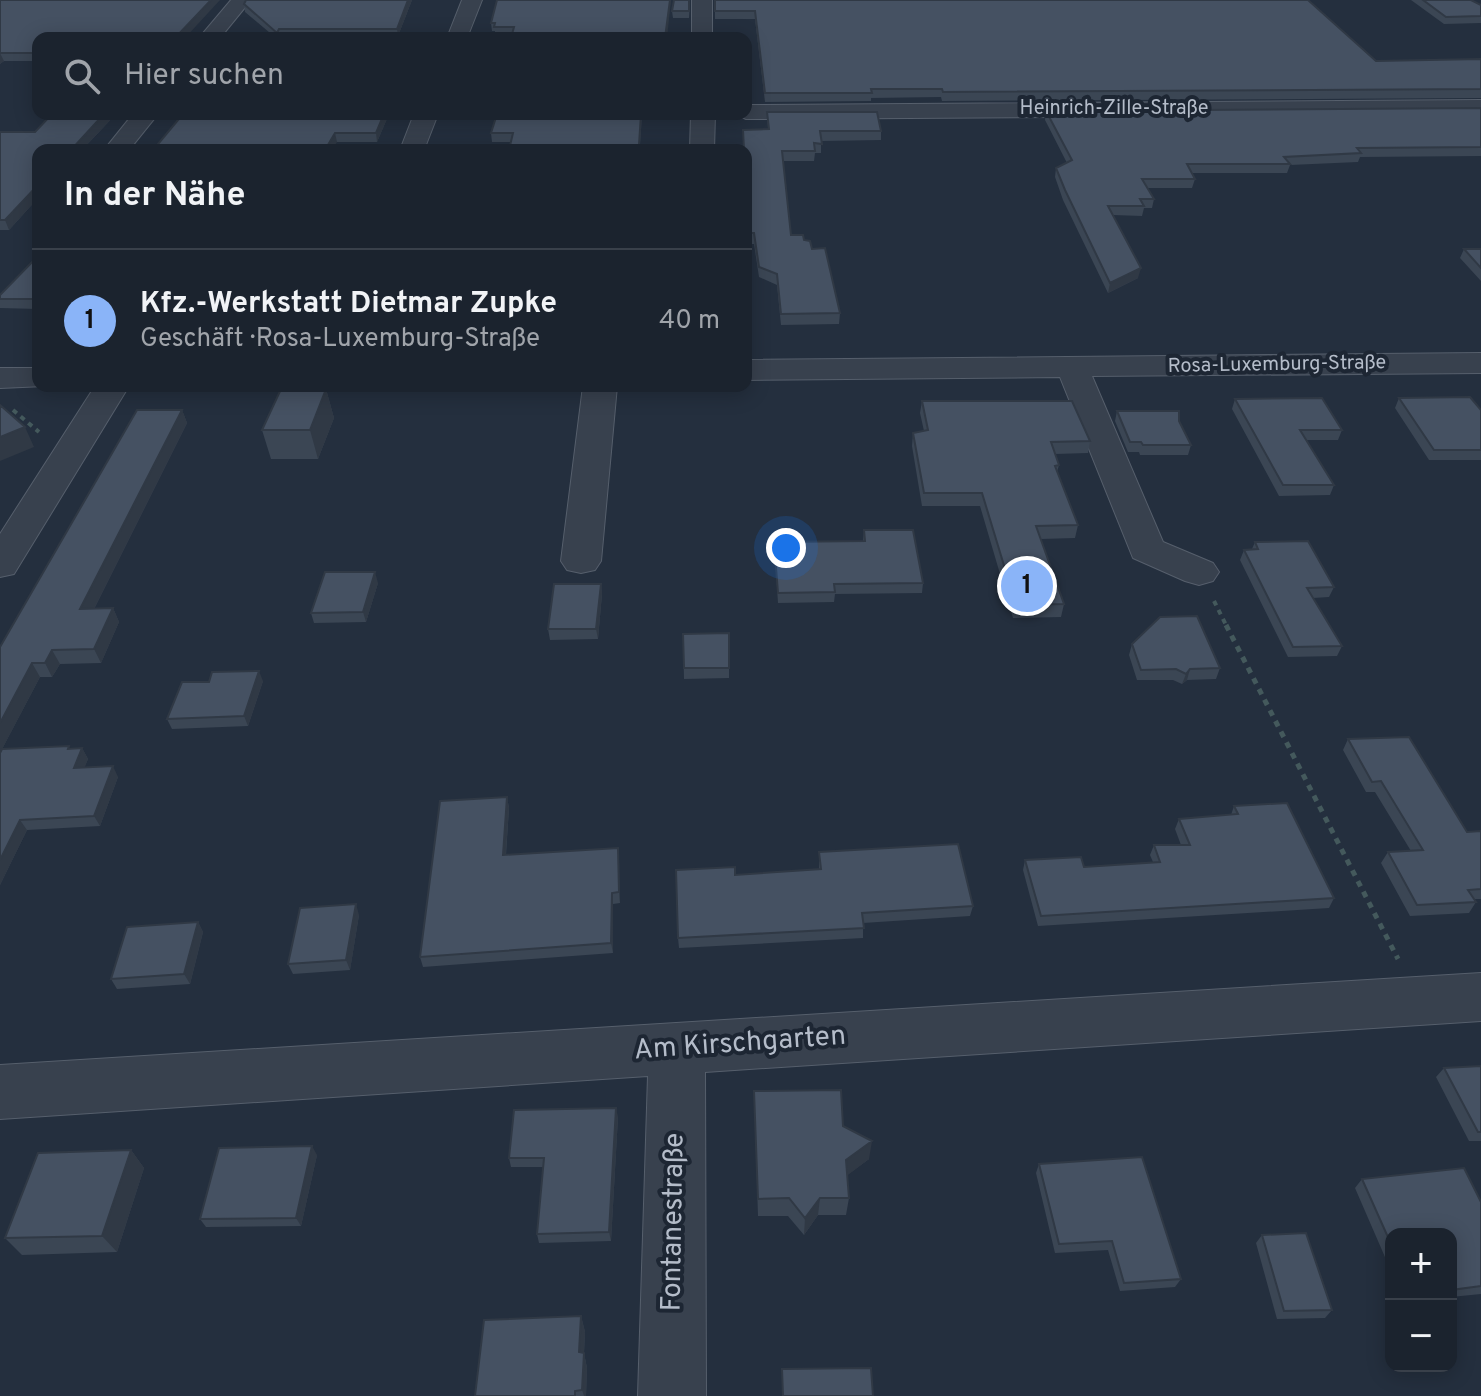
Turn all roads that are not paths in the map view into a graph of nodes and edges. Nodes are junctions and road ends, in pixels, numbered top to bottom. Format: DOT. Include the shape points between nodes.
graph roads {
  1 [pos="241,0"];
  2 [pos="472,0"];
  3 [pos="702,0"];
  4 [pos="214,32"];
  5 [pos="459,32"];
  6 [pos="702,32"];
  7 [pos="1481,107"];
  8 [pos="752,112"];
  9 [pos="141,120"];
  10 [pos="424,120"];
  11 [pos="703,120"];
  12 [pos="121,144"];
  13 [pos="414,144"];
  14 [pos="702,144"];
  15 [pos="1481,363"];
  16 [pos="1072,367"];
  17 [pos="752,370"];
  18 [pos="0,378"];
  19 [pos="32,378"];
  20 [pos="108,392"];
  21 [pos="599,392"];
  22 [pos="581,561"];
  23 [pos="0,565"];
  24 [pos="1199,572"];
  25 [pos="1481,997"];
  26 [pos="677,1048"];
  27 [pos="0,1092"];
  28 [pos="672,1396"];
  1 -- 4 [label="street"];
  2 -- 5 [label="street"];
  3 -- 6 [label="street"];
  7 -- 8 [label="street, Heinrich-Zille-Straße"];
  9 -- 12 [label="street"];
  10 -- 13 [label="street"];
  11 -- 14 [label="street"];
  15 -- 16 [label="street, Rosa-Luxemburg-Straße"];
  16 -- 17 [label="street, Rosa-Luxemburg-Straße"];
  16 -- 24 [label="street" via="1147,549"];
  18 -- 19 [label="street"];
  20 -- 23 [label="street"];
  21 -- 22 [label="street"];
  25 -- 26 [label="street, Am Kirschgarten"];
  26 -- 27 [label="street, Am Kirschgarten"];
  26 -- 28 [label="street, Fontanestraße"];
}
